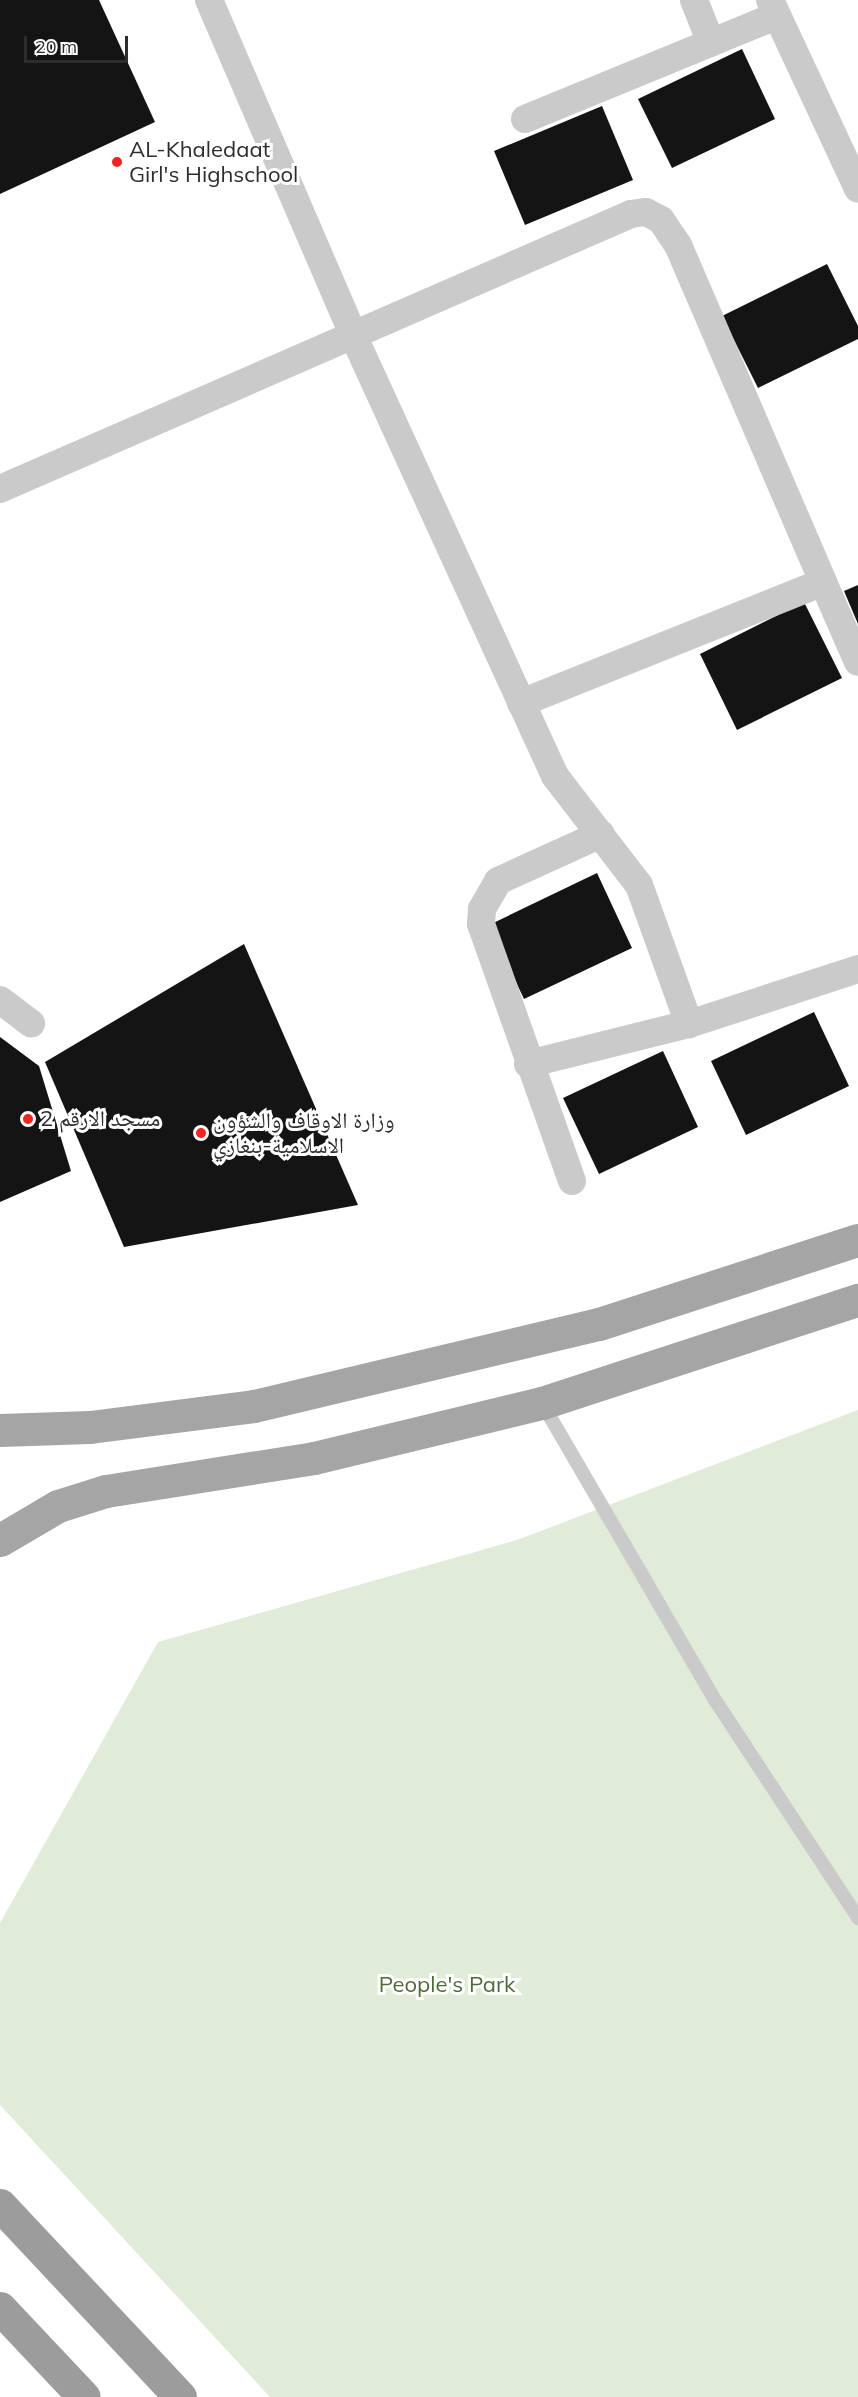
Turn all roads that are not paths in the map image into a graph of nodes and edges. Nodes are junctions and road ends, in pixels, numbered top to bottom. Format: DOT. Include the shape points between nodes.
graph roads {
  1 [pos="209,0"];
  2 [pos="694,0"];
  3 [pos="773,8"];
  4 [pos="711,43"];
  5 [pos="525,119"];
  6 [pos="858,189"];
  7 [pos="354,337"];
  8 [pos="0,489"];
  9 [pos="823,582"];
  10 [pos="858,662"];
  11 [pos="521,703"];
  12 [pos="601,834"];
  13 [pos="858,969"];
  14 [pos="0,1000"];
  15 [pos="32,1023"];
  16 [pos="689,1024"];
  17 [pos="528,1064"];
  18 [pos="572,1181"];
  19 [pos="858,1240"];
  20 [pos="858,1300"];
  21 [pos="542,1403"];
  22 [pos="0,1430"];
  23 [pos="0,1539"];
  24 [pos="858,1918"];
  25 [pos="0,2205"];
  26 [pos="0,2308"];
  27 [pos="84,2397"];
  28 [pos="180,2397"];
  1 -- 7 [label="street"];
  2 -- 4 [label="street"];
  3 -- 4 [label="street"];
  3 -- 6 [label="street"];
  4 -- 5 [label="street"];
  7 -- 8 [label="street"];
  7 -- 9 [label="street" via="631,214 645,212 661,220 678,245"];
  7 -- 11 [label="street"];
  9 -- 10 [label="street"];
  9 -- 11 [label="street"];
  11 -- 12 [label="street" via="555,776"];
  12 -- 16 [label="street" via="639,885"];
  12 -- 17 [label="street" via="498,881 482,909 481,924"];
  13 -- 16 [label="street"];
  14 -- 15 [label="street"];
  16 -- 17 [label="street"];
  17 -- 18 [label="street"];
  19 -- 22 [label="main road" via="599,1324 254,1406 90,1427"];
  20 -- 21 [label="main road"];
  21 -- 23 [label="main road" via="314,1458 106,1491 58,1506"];
  21 -- 24 [label="lane" via="715,1701"];
  25 -- 28 [label="highway"];
  26 -- 27 [label="highway"];
}
